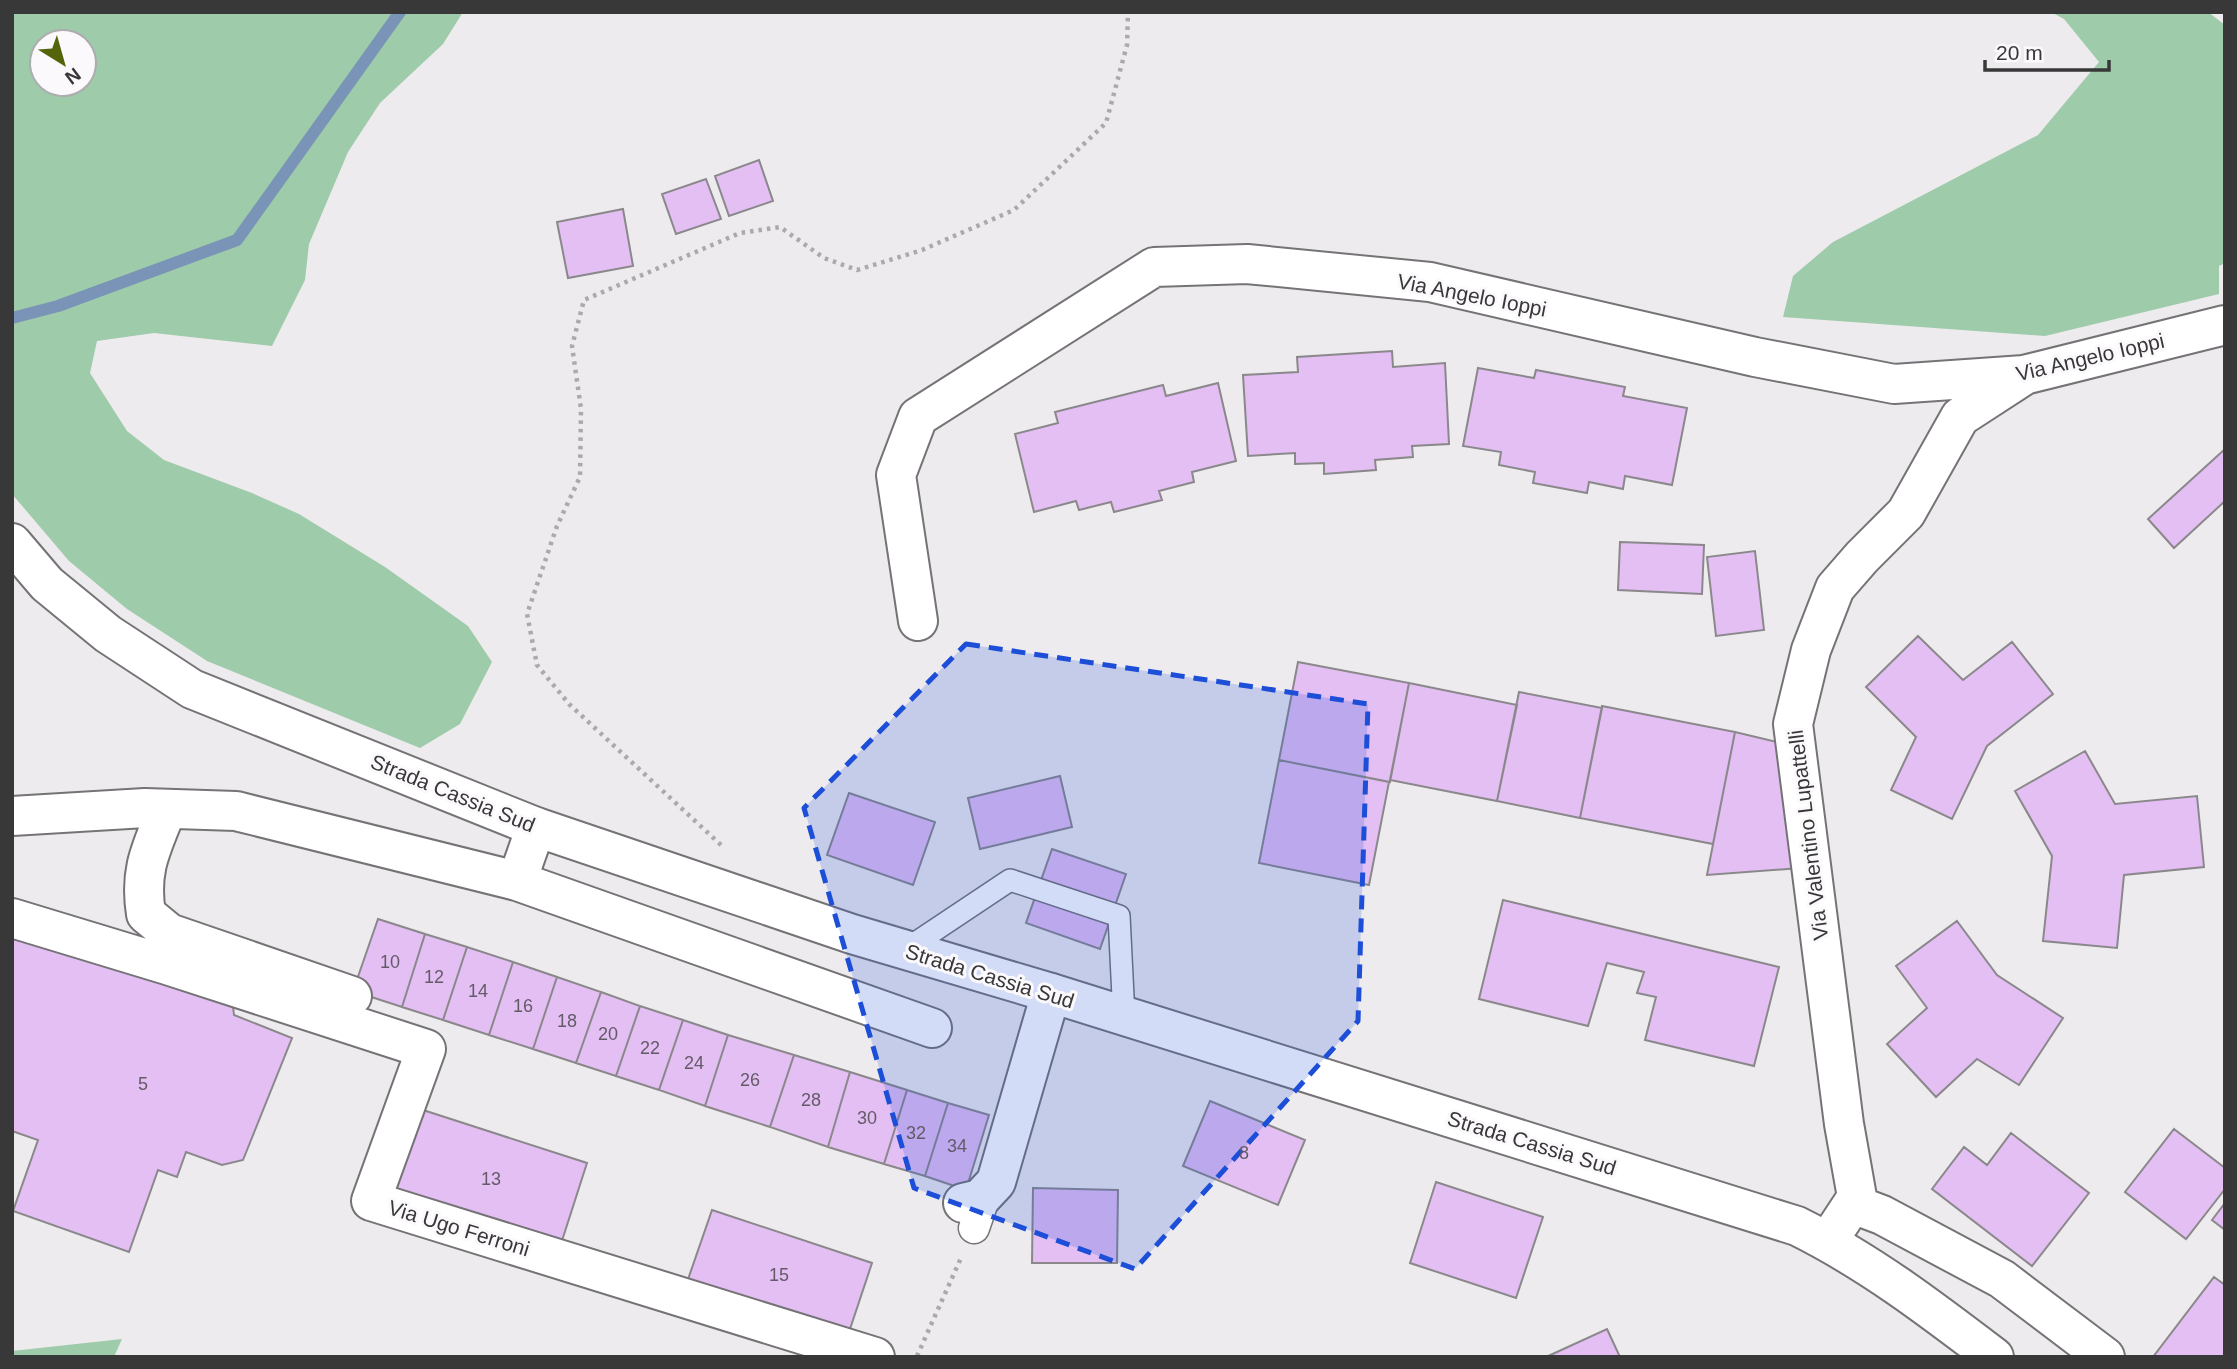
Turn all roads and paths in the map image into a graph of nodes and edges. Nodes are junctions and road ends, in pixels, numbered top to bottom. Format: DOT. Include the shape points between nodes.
graph roads {
  1 [pos="1128,12"];
  2 [pos="2225,325"];
  3 [pos="2024,375"];
  4 [pos="12,542"];
  5 [pos="918,621"];
  6 [pos="167,809"];
  7 [pos="12,816"];
  8 [pos="536,827"];
  9 [pos="517,881"];
  10 [pos="733,894"];
  11 [pos="12,918"];
  12 [pos="905,950"];
  13 [pos="1051,993"];
  14 [pos="352,996"];
  15 [pos="1124,1017"];
  16 [pos="932,1028"];
  17 [pos="1853,1204"];
  18 [pos="974,1208"];
  19 [pos="1828,1241"];
  20 [pos="875,1357"];
  21 [pos="917,1357"];
  22 [pos="1994,1357"];
  23 [pos="2105,1357"];
  1 -- 10 [label="path" via="1127,45 1106,123 1014,210 922,250 857,270 824,258 780,227 740,233 584,300 572,346 581,409 580,477 557,526 527,614 537,665 569,704 728,853"];
  2 -- 3 [label="street, Via Angelo Ioppi"];
  3 -- 5 [label="street, Via Angelo Ioppi" via="1894,384 1741,354 1430,282 1247,264 1154,267 918,416 896,475"];
  3 -- 17 [label="street, Via Valentino Lupattelli" via="1960,417 1906,513 1835,588 1811,650 1793,724 1857,1197"];
  4 -- 8 [label="street, Strada Cassia Sud" via="47,584 108,634 192,689"];
  6 -- 7 [label="street"];
  6 -- 9 [label="street" via="236,811"];
  6 -- 14 [label="street" via="146,864 142,889 146,914 169,933"];
  8 -- 9 [label="street"];
  8 -- 10 [label="street, Strada Cassia Sud"];
  9 -- 16 [label="street"];
  10 -- 12 [label="street, Strada Cassia Sud"];
  11 -- 20 [label="street, Via Ugo Ferroni" via="425,1049 371,1201"];
  12 -- 13 [label="street, Strada Cassia Sud"];
  12 -- 15 [label="lane" via="1010,880 1119,916"];
  13 -- 15 [label="street, Strada Cassia Sud"];
  13 -- 18 [label="street" via="996,1182"];
  15 -- 19 [label="street, Strada Cassia Sud" via="1797,1226"];
  17 -- 19 [label="street"];
  17 -- 23 [label="street" via="1882,1214 2002,1279"];
  18 -- 21 [label="path"];
  19 -- 22 [label="street, Strada Cassia Sud" via="1915,1297"];
}
